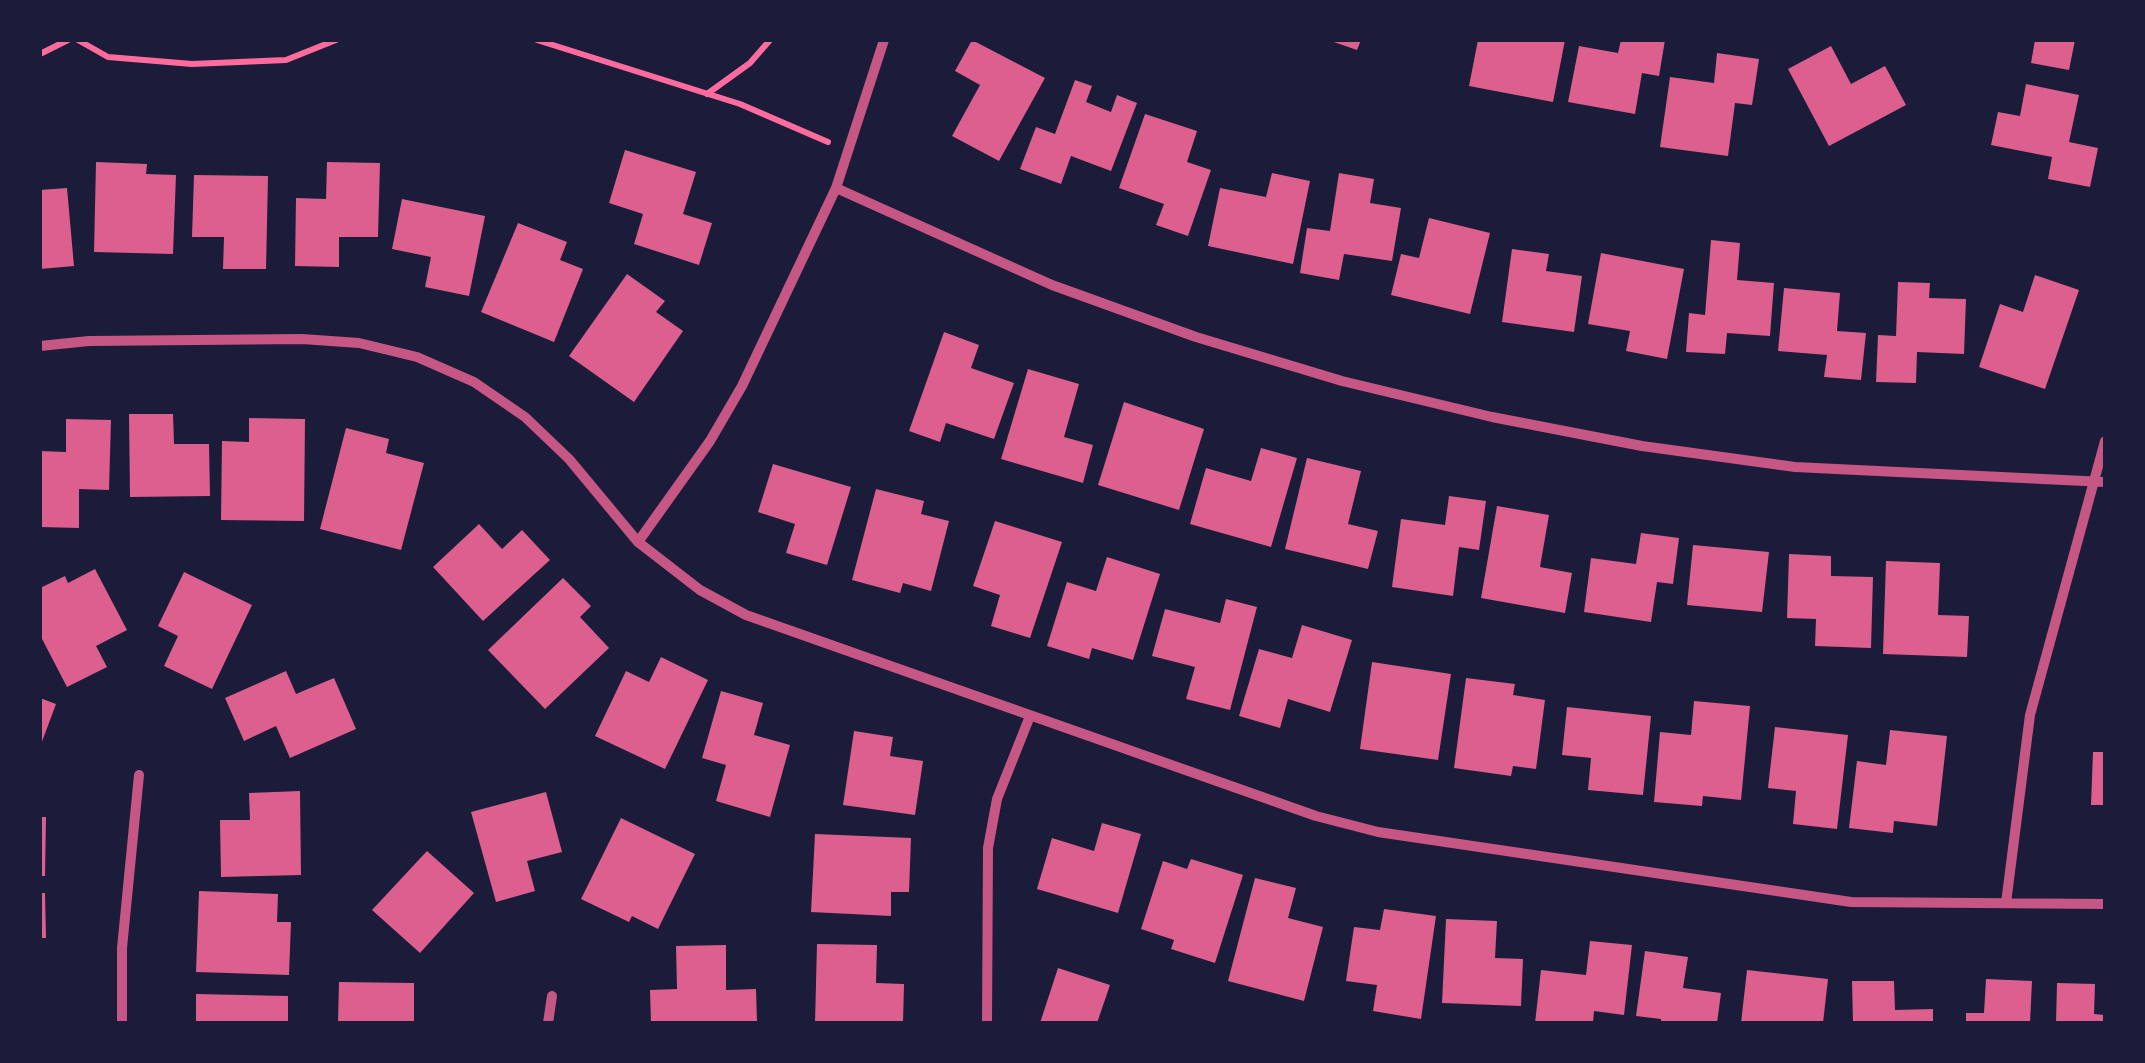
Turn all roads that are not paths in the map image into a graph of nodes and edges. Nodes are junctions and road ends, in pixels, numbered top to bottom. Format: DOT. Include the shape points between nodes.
graph roads {
  1 [pos="884,40"];
  2 [pos="836,188"];
  3 [pos="40,346"];
  4 [pos="2105,441"];
  5 [pos="2099,482"];
  6 [pos="638,542"];
  7 [pos="1030,716"];
  8 [pos="138,775"];
  9 [pos="2006,902"];
  10 [pos="2105,904"];
  11 [pos="552,996"];
  12 [pos="122,1023"];
  13 [pos="548,1023"];
  14 [pos="987,1023"];
  1 -- 2 [label="street"];
  2 -- 5 [label="street" via="1052,285 1196,337 1492,417 1794,467"];
  2 -- 6 [label="street" via="742,386"];
  3 -- 6 [label="street" via="302,339 358,343 417,358 474,382 525,417"];
  4 -- 5 [label="street"];
  5 -- 9 [label="street" via="2030,714"];
  6 -- 7 [label="street" via="700,590 746,615"];
  7 -- 9 [label="street" via="1378,832 1851,902"];
  7 -- 14 [label="street" via="997,798 988,848"];
  8 -- 12 [label="street"];
  9 -- 10 [label="street"];
  11 -- 13 [label="street"];
}
